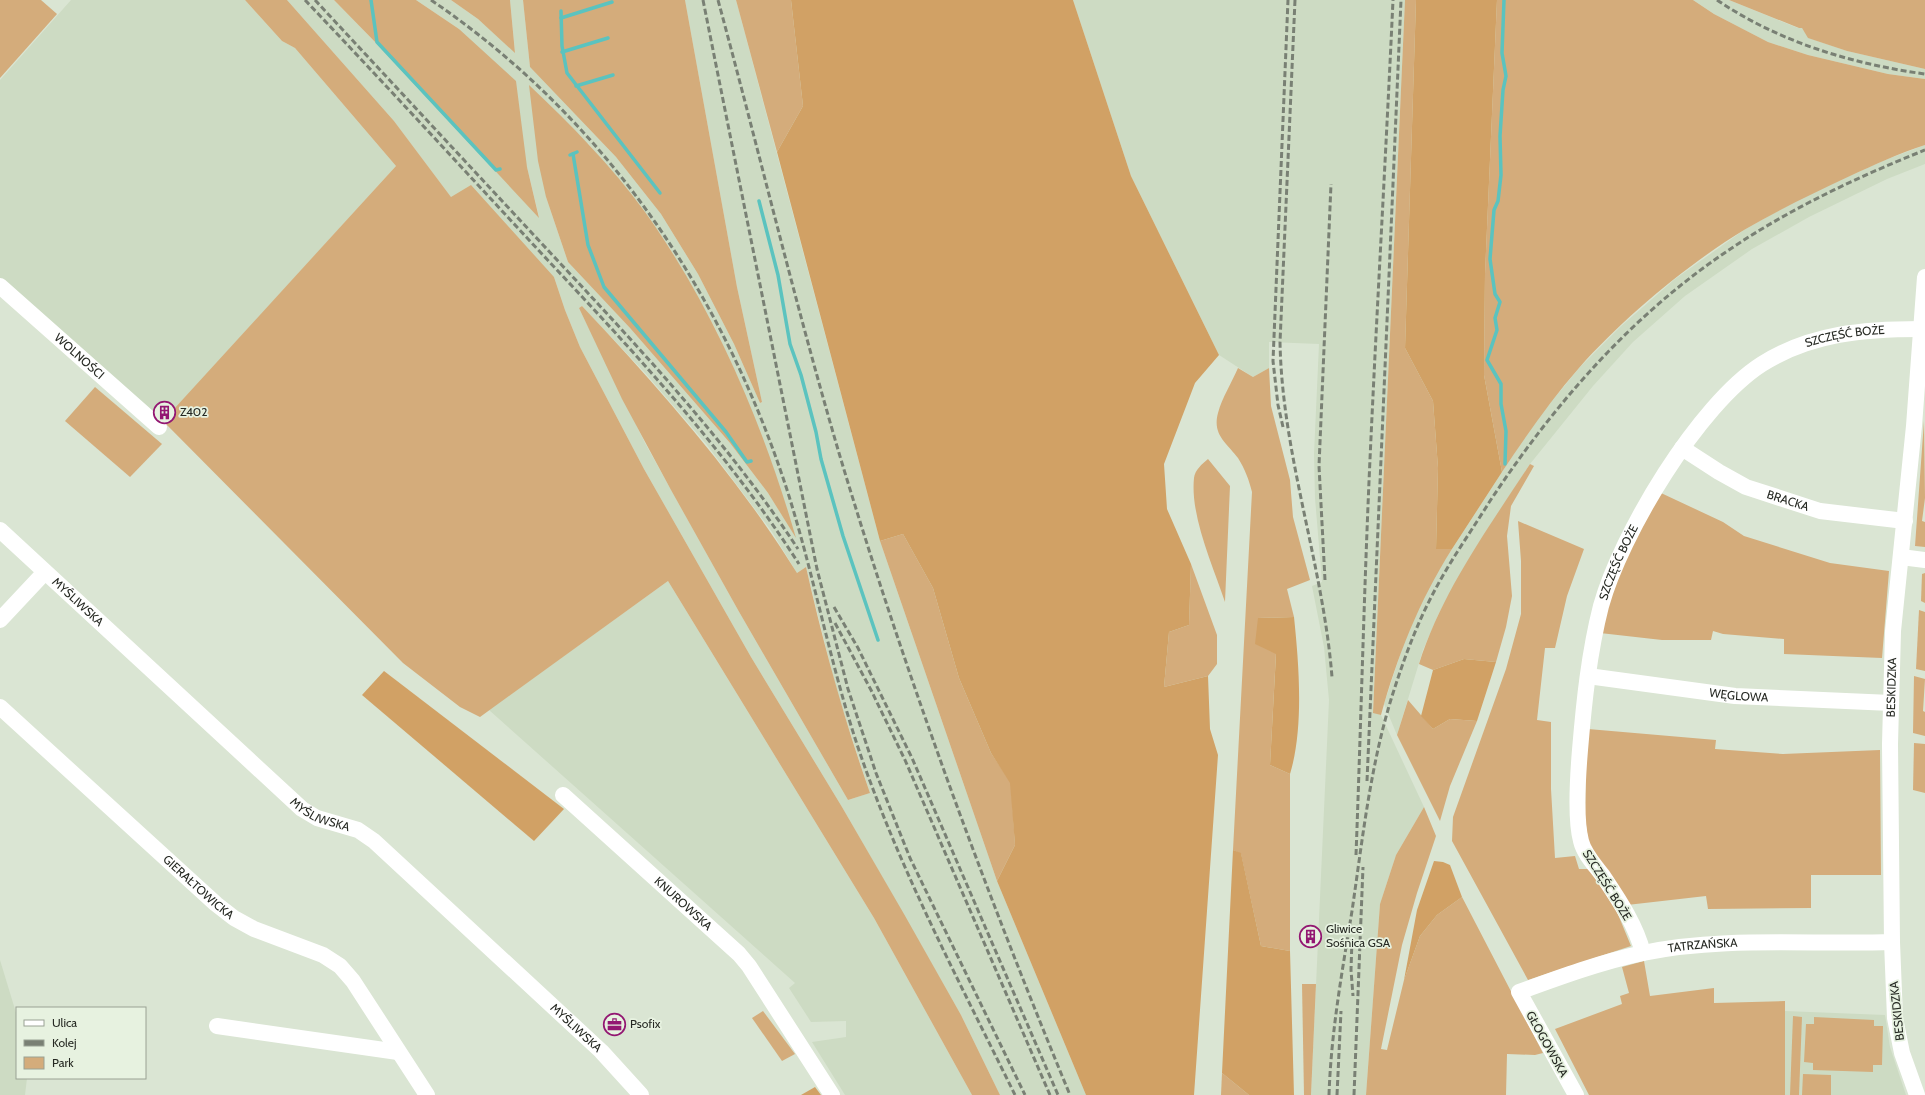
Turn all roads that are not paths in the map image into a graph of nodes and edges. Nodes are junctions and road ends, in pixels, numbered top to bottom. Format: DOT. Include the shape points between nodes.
graph roads {
  1 [pos="1925,277"];
  2 [pos="0,286"];
  3 [pos="1921,328"];
  4 [pos="159,427"];
  5 [pos="1682,448"];
  6 [pos="1905,521"];
  7 [pos="0,530"];
  8 [pos="1901,557"];
  9 [pos="1925,560"];
  10 [pos="45,572"];
  11 [pos="0,620"];
  12 [pos="1588,676"];
  13 [pos="1891,703"];
  14 [pos="0,707"];
  15 [pos="563,795"];
  16 [pos="1892,942"];
  17 [pos="1643,953"];
  18 [pos="1519,992"];
  19 [pos="217,1026"];
  20 [pos="398,1052"];
  21 [pos="426,1095"];
  22 [pos="641,1095"];
  23 [pos="832,1095"];
  24 [pos="1576,1095"];
  25 [pos="1917,1095"];
  1 -- 3 [label="street, BESKIDZKA"];
  2 -- 4 [label="street, WOLNOŚCI"];
  3 -- 5 [label="street, SZCZĘŚĆ BOŻE" via="1874,329 1831,335 1806,343 1763,363 1732,389"];
  3 -- 6 [label="street, BESKIDZKA"];
  5 -- 6 [label="street, BRACKA" via="1746,487 1820,511"];
  5 -- 12 [label="street, SZCZĘŚĆ BOŻE" via="1620,555 1601,606"];
  6 -- 8 [label="street, BESKIDZKA"];
  7 -- 10 [label="street, MYŚLIWSKA"];
  8 -- 9 [label="street"];
  8 -- 13 [label="street, BESKIDZKA" via="1893,630"];
  10 -- 11 [label="street"];
  10 -- 22 [label="street, MYŚLIWSKA" via="302,809 317,818 358,830 374,840 601,1051"];
  12 -- 13 [label="street, WĘGLOWA" via="1735,696"];
  12 -- 17 [label="street, SZCZĘŚĆ BOŻE" via="1579,762 1581,841 1638,934"];
  13 -- 16 [label="street, BESKIDZKA"];
  14 -- 20 [label="street, GIERAŁTOWICKA" via="234,918 254,929 324,955 340,966 353,981"];
  15 -- 23 [label="street, KNUROWSKA" via="731,945 749,966"];
  16 -- 17 [label="street, TATRZAŃSKA" via="1717,944"];
  16 -- 25 [label="street, BESKIDZKA" via="1897,1034"];
  17 -- 18 [label="street, TATRZAŃSKA" via="1580,969"];
  18 -- 24 [label="street, GŁOGOWSKA"];
  19 -- 20 [label="street"];
  20 -- 21 [label="street, GIERAŁTOWICKA"];
}
